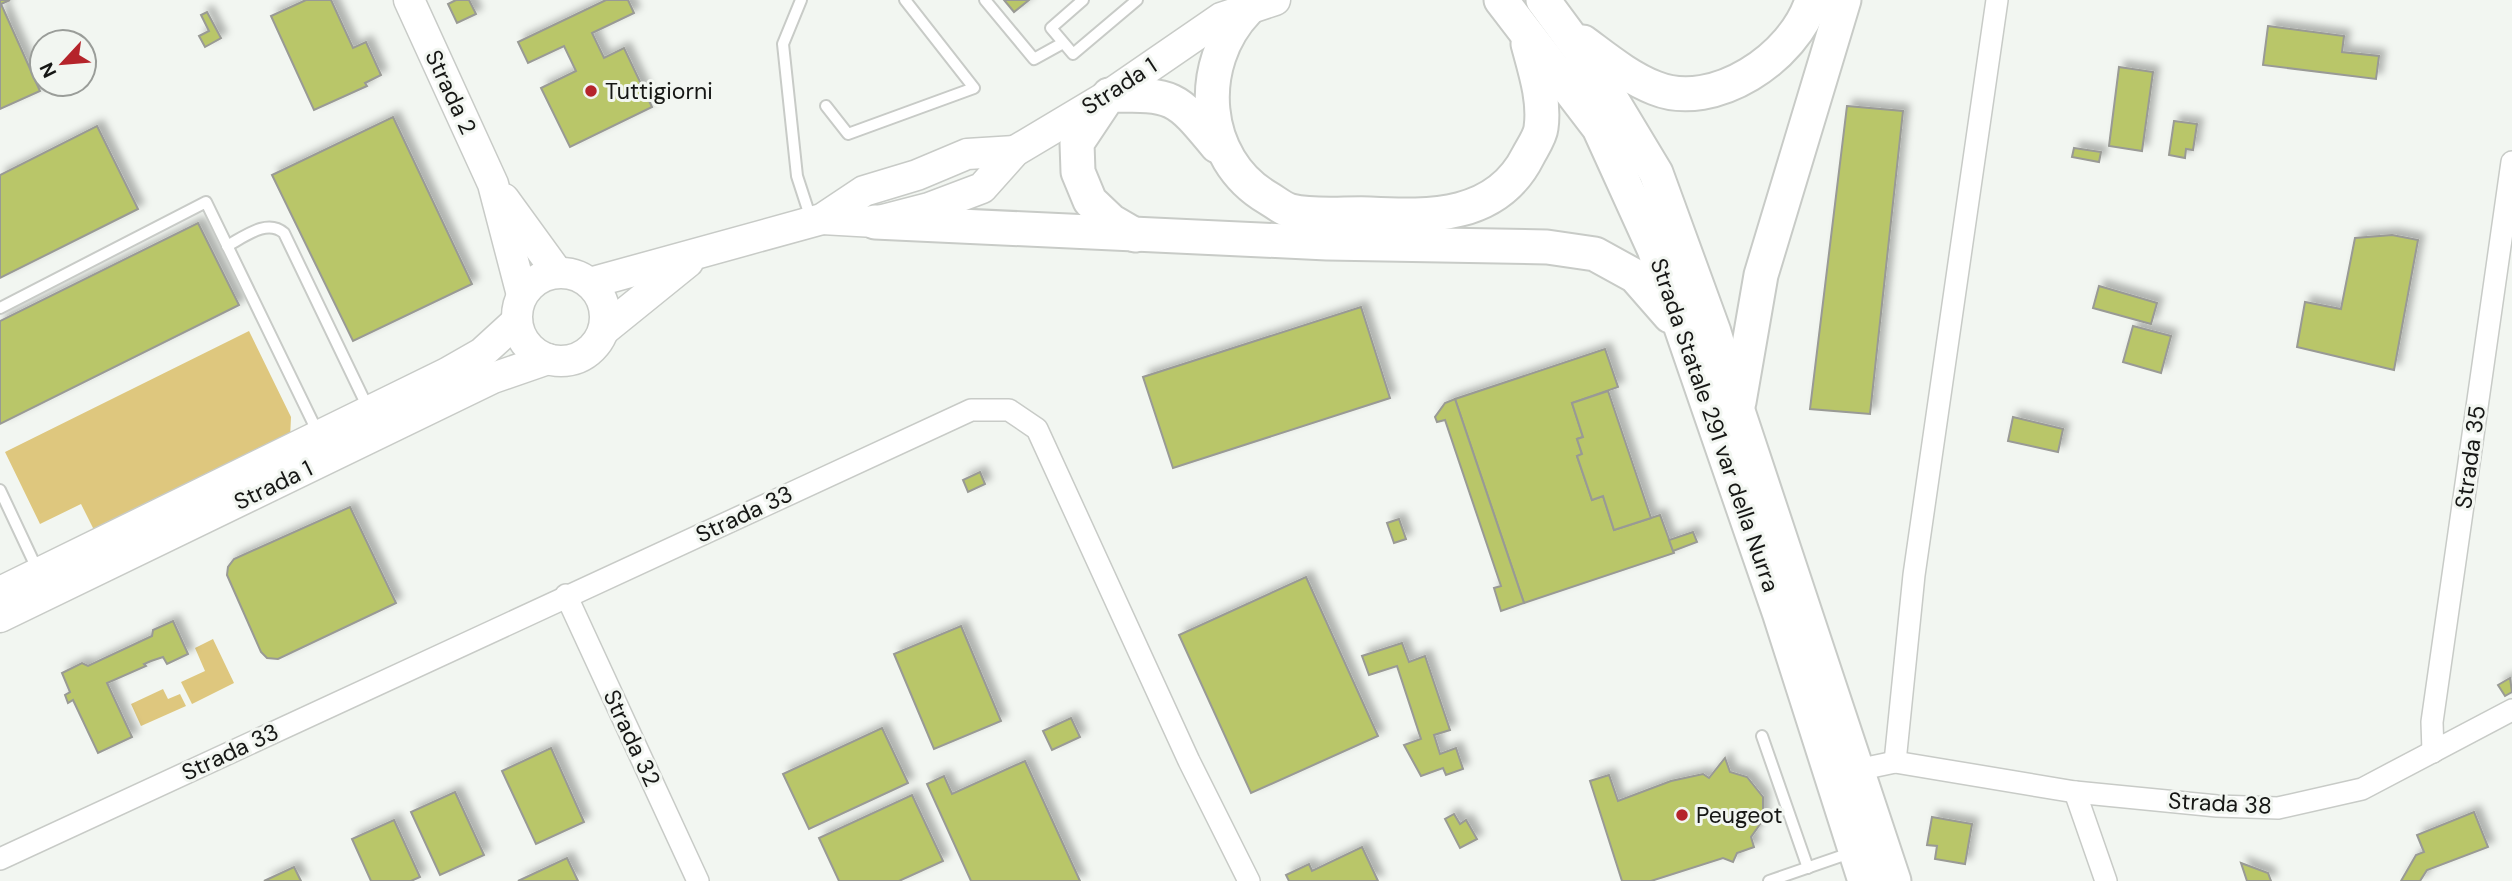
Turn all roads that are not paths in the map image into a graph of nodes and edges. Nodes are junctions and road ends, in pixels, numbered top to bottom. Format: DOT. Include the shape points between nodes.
graph roads {
  1 [pos="409,0"];
  2 [pos="801,0"];
  3 [pos="905,0"];
  4 [pos="985,0"];
  5 [pos="1083,0"];
  6 [pos="1137,0"];
  7 [pos="1501,0"];
  8 [pos="1543,0"];
  9 [pos="1812,0"];
  10 [pos="1844,0"];
  11 [pos="1997,0"];
  12 [pos="1244,7"];
  13 [pos="1524,28"];
  14 [pos="1567,30"];
  15 [pos="1063,43"];
  16 [pos="1109,95"];
  17 [pos="826,106"];
  18 [pos="1015,151"];
  19 [pos="1225,156"];
  20 [pos="2512,162"];
  21 [pos="493,184"];
  22 [pos="817,220"];
  23 [pos="875,222"];
  24 [pos="1137,235"];
  25 [pos="227,246"];
  26 [pos="696,255"];
  27 [pos="557,272"];
  28 [pos="590,282"];
  29 [pos="0,308"];
  30 [pos="519,308"];
  31 [pos="604,330"];
  32 [pos="1688,344"];
  33 [pos="548,359"];
  34 [pos="1738,411"];
  35 [pos="370,412"];
  36 [pos="321,438"];
  37 [pos="0,490"];
  38 [pos="40,573"];
  39 [pos="566,595"];
  40 [pos="1,596"];
  41 [pos="2512,710"];
  42 [pos="1762,736"];
  43 [pos="2433,752"];
  44 [pos="1895,762"];
  45 [pos="1857,770"];
  46 [pos="2075,792"];
  47 [pos="0,859"];
  48 [pos="1860,866"];
  49 [pos="1808,868"];
  50 [pos="698,881"];
  51 [pos="1249,881"];
  52 [pos="1769,881"];
  53 [pos="1894,881"];
  54 [pos="2106,881"];
  1 -- 21 [label="street, Strada 2"];
  2 -- 22 [label="lane" via="783,44 797,176"];
  3 -- 17 [label="lane" via="974,88 848,134"];
  4 -- 15 [label="lane" via="1034,59"];
  5 -- 15 [label="lane" via="1051,28"];
  6 -- 15 [label="lane" via="1073,54"];
  7 -- 13 [label="main road, Strada Statale 291 var della Nurra"];
  8 -- 14 [label="main road, Strada Statale 291 var della Nurra"];
  9 -- 14 [label="main road" via="1783,51 1744,79 1694,95 1657,89 1618,68"];
  10 -- 34 [label="main road" via="1761,275"];
  11 -- 44 [label="street" via="1914,575"];
  12 -- 16 [label="street, Strada 1"];
  12 -- 19 [label="main road" via="1215,67 1211,112"];
  13 -- 19 [label="main road" via="1539,84 1542,129 1525,163 1500,193 1457,213 1411,216 1290,211 1252,188"];
  13 -- 32 [label="main road, Strada Statale 291 var della Nurra" via="1599,128 1654,249"];
  14 -- 34 [label="main road, Strada Statale 291 var della Nurra" via="1656,173"];
  16 -- 18 [label="street, Strada 1"];
  16 -- 19 [label="main road" via="1161,95 1187,110"];
  16 -- 24 [label="main road" via="1077,143 1078,172 1090,201 1111,221"];
  18 -- 22 [label="street, Strada 1" via="967,154 864,191"];
  18 -- 23 [label="street, Strada 1" via="982,188"];
  20 -- 43 [label="street, Strada 35" via="2432,722"];
  21 -- 27 [label="street, Strada 2"];
  21 -- 30 [label="street, Strada 2"];
  22 -- 23 [label="street, Strada 1"];
  22 -- 26 [label="street, Strada 1"];
  23 -- 24 [label="main road"];
  24 -- 32 [label="main road" via="1547,247 1595,254 1635,276 1666,310"];
  25 -- 29 [label="lane" via="206,202"];
  25 -- 35 [label="lane" via="269,226 284,233"];
  25 -- 36 [label="lane"];
  26 -- 28 [label="street, Strada 1"];
  26 -- 31 [label="street, Strada 1"];
  27 -- 28 [label="street"];
  27 -- 30 [label="street" via="537,279"];
  28 -- 31 [label="street" via="602,299"];
  30 -- 33 [label="street" via="527,345"];
  30 -- 35 [label="street, Strada 1" via="482,353"];
  31 -- 33 [label="street" via="582,356"];
  32 -- 48 [label="main road, Strada Statale 291 var della Nurra"];
  33 -- 40 [label="street, Strada 1" via="493,378"];
  34 -- 45 [label="main road, Strada Statale 291 var della Nurra"];
  35 -- 36 [label="street, Strada 1"];
  36 -- 38 [label="street, Strada 1"];
  37 -- 38 [label="lane"];
  38 -- 40 [label="street, Strada 1"];
  39 -- 47 [label="street, Strada 33"];
  39 -- 50 [label="street, Strada 32"];
  39 -- 51 [label="street, Strada 33" via="971,410 1009,410 1037,429"];
  41 -- 43 [label="street, Strada 38"];
  42 -- 49 [label="lane"];
  43 -- 46 [label="street, Strada 38" via="2362,789 2278,808"];
  44 -- 45 [label="street, Strada 38"];
  44 -- 46 [label="street, Strada 38"];
  45 -- 53 [label="main road, Strada Statale 291 var della Nurra"];
  46 -- 54 [label="street"];
  48 -- 49 [label="lane"];
  49 -- 52 [label="lane"];
}
